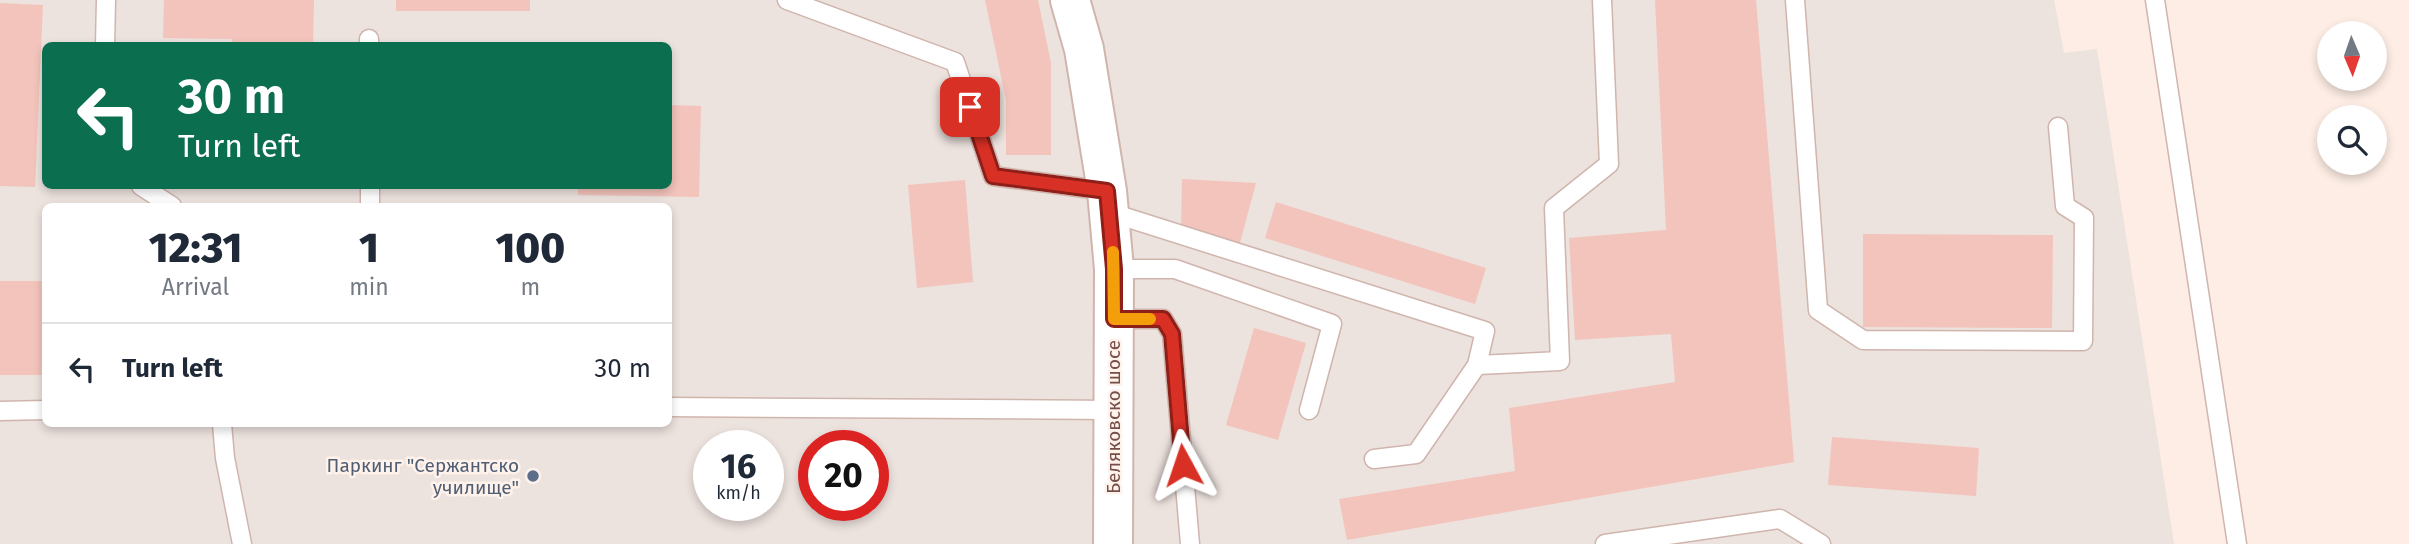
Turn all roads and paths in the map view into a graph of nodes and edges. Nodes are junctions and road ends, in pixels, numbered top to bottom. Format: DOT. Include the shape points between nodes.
graph roads {
  1 [pos="106,0"];
  2 [pos="787,0"];
  3 [pos="1070,0"];
  4 [pos="1602,0"];
  5 [pos="1795,0"];
  6 [pos="2155,0"];
  7 [pos="105,42"];
  8 [pos="2058,127"];
  9 [pos="146,189"];
  10 [pos="1108,202"];
  11 [pos="167,203"];
  12 [pos="1114,269"];
  13 [pos="1114,319"];
  14 [pos="1477,365"];
  15 [pos="672,407"];
  16 [pos="42,410"];
  17 [pos="1114,410"];
  18 [pos="1308,410"];
  19 [pos="0,411"];
  20 [pos="222,427"];
  21 [pos="1374,459"];
  22 [pos="242,544"];
  23 [pos="1113,544"];
  24 [pos="1189,544"];
  25 [pos="1605,544"];
  26 [pos="1821,544"];
  27 [pos="2237,544"];
  1 -- 7 [label="lane"];
  2 -- 10 [label="lane" via="955,62 993,176"];
  3 -- 10 [label="street, Беляковско шосе" via="1084,49"];
  4 -- 14 [label="lane" via="1609,164 1554,208 1560,361"];
  5 -- 8 [label="lane" via="1818,310 1863,340 2084,341 2084,218 2065,206"];
  6 -- 27 [label="lane"];
  9 -- 11 [label="lane"];
  10 -- 12 [label="street, Беляковско шосе"];
  10 -- 14 [label="lane" via="1485,331"];
  12 -- 13 [label="street, Беляковско шосе"];
  12 -- 18 [label="lane" via="1175,269 1332,324"];
  13 -- 17 [label="street, Беляковско шосе"];
  13 -- 24 [label="lane" via="1163,319 1172,334"];
  14 -- 21 [label="lane" via="1416,454"];
  15 -- 17 [label="lane"];
  16 -- 19 [label="lane"];
  17 -- 23 [label="street, Беляковско шосе"];
  20 -- 22 [label="lane"];
  25 -- 26 [label="lane" via="1780,519"];
}
